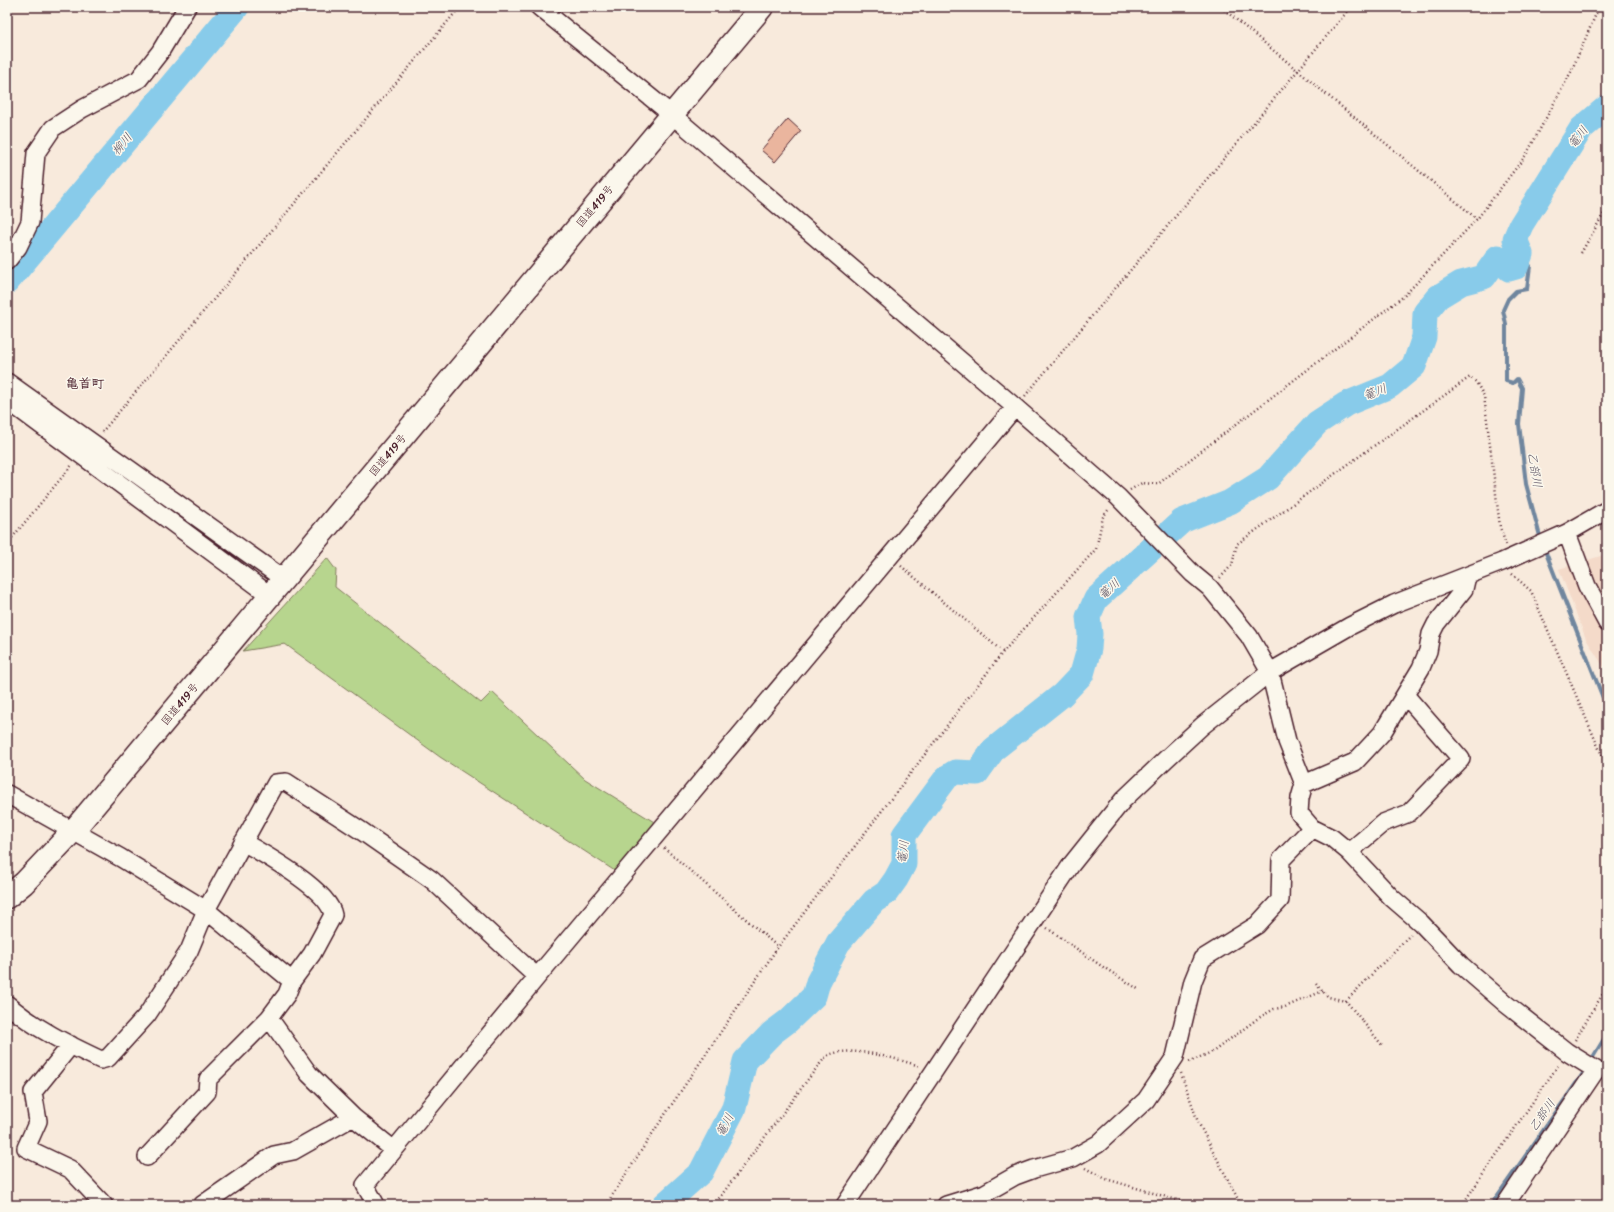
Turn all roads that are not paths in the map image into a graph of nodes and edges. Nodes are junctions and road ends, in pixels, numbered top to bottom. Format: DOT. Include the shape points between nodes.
graph roads {
  1 [pos="187,7"];
  2 [pos="539,7"];
  3 [pos="762,7"];
  4 [pos="671,114"];
  5 [pos="7,261"];
  6 [pos="7,382"];
  7 [pos="7,400"];
  8 [pos="1015,407"];
  9 [pos="86,450"];
  10 [pos="1607,510"];
  11 [pos="1567,533"];
  12 [pos="1467,576"];
  13 [pos="278,588"];
  14 [pos="1607,623"];
  15 [pos="1270,672"];
  16 [pos="1406,696"];
  17 [pos="1304,784"];
  18 [pos="7,794"];
  19 [pos="1312,828"];
  20 [pos="73,831"];
  21 [pos="243,842"];
  22 [pos="1349,852"];
  23 [pos="7,897"];
  24 [pos="206,910"];
  25 [pos="537,977"];
  26 [pos="292,981"];
  27 [pos="7,1004"];
  28 [pos="269,1018"];
  29 [pos="71,1045"];
  30 [pos="353,1117"];
  31 [pos="394,1150"];
  32 [pos="147,1157"];
  33 [pos="104,1205"];
  34 [pos="202,1205"];
  35 [pos="376,1205"];
  36 [pos="845,1205"];
  37 [pos="946,1205"];
  38 [pos="1505,1205"];
  1 -- 5 [label="street" via="160,52 138,80 53,128 36,154 30,222 18,248"];
  2 -- 4 [label="street"];
  3 -- 4 [label="highway, 国道419号"];
  4 -- 8 [label="street"];
  4 -- 13 [label="highway, 国道419号"];
  6 -- 9 [label="street"];
  7 -- 9 [label="street"];
  8 -- 15 [label="street" via="1118,497 1193,574 1210,588 1249,636"];
  8 -- 25 [label="street"];
  9 -- 13 [label="street"];
  10 -- 11 [label="street"];
  11 -- 12 [label="street"];
  11 -- 14 [label="street" via="1587,586"];
  12 -- 15 [label="street" via="1394,604"];
  12 -- 16 [label="street" via="1464,589 1436,624 1428,651"];
  13 -- 20 [label="highway, 国道419号"];
  15 -- 17 [label="street" via="1287,741"];
  15 -- 36 [label="street" via="1202,726 1123,800 1071,865"];
  16 -- 17 [label="street" via="1382,733 1355,762"];
  16 -- 22 [label="street" via="1461,759 1409,813 1383,823"];
  17 -- 19 [label="street" via="1299,813"];
  18 -- 20 [label="street"];
  19 -- 22 [label="street" via="1332,838"];
  19 -- 37 [label="street" via="1281,860 1280,900 1257,925 1202,959 1193,981 1175,1063 1146,1100 1098,1144 1073,1158 1015,1176 985,1193"];
  20 -- 23 [label="highway, 国道419号" via="24,883"];
  20 -- 24 [label="street"];
  21 -- 24 [label="street"];
  21 -- 25 [label="street" via="276,783 286,782 432,880"];
  21 -- 26 [label="street" via="291,870 332,909 333,915 326,931"];
  22 -- 38 [label="street" via="1461,965 1506,1004 1569,1053 1596,1070"];
  24 -- 26 [label="street"];
  24 -- 29 [label="street" via="185,957 147,1014 108,1058 101,1060"];
  25 -- 31 [label="street"];
  26 -- 28 [label="street" via="287,994"];
  27 -- 29 [label="street" via="18,1014"];
  28 -- 30 [label="street" via="310,1074"];
  28 -- 32 [label="street" via="208,1079 207,1092"];
  29 -- 33 [label="street" via="33,1092 38,1121 26,1148 70,1169"];
  30 -- 31 [label="street"];
  30 -- 34 [label="street" via="293,1151 274,1155"];
  31 -- 35 [label="street" via="365,1185"];
}
